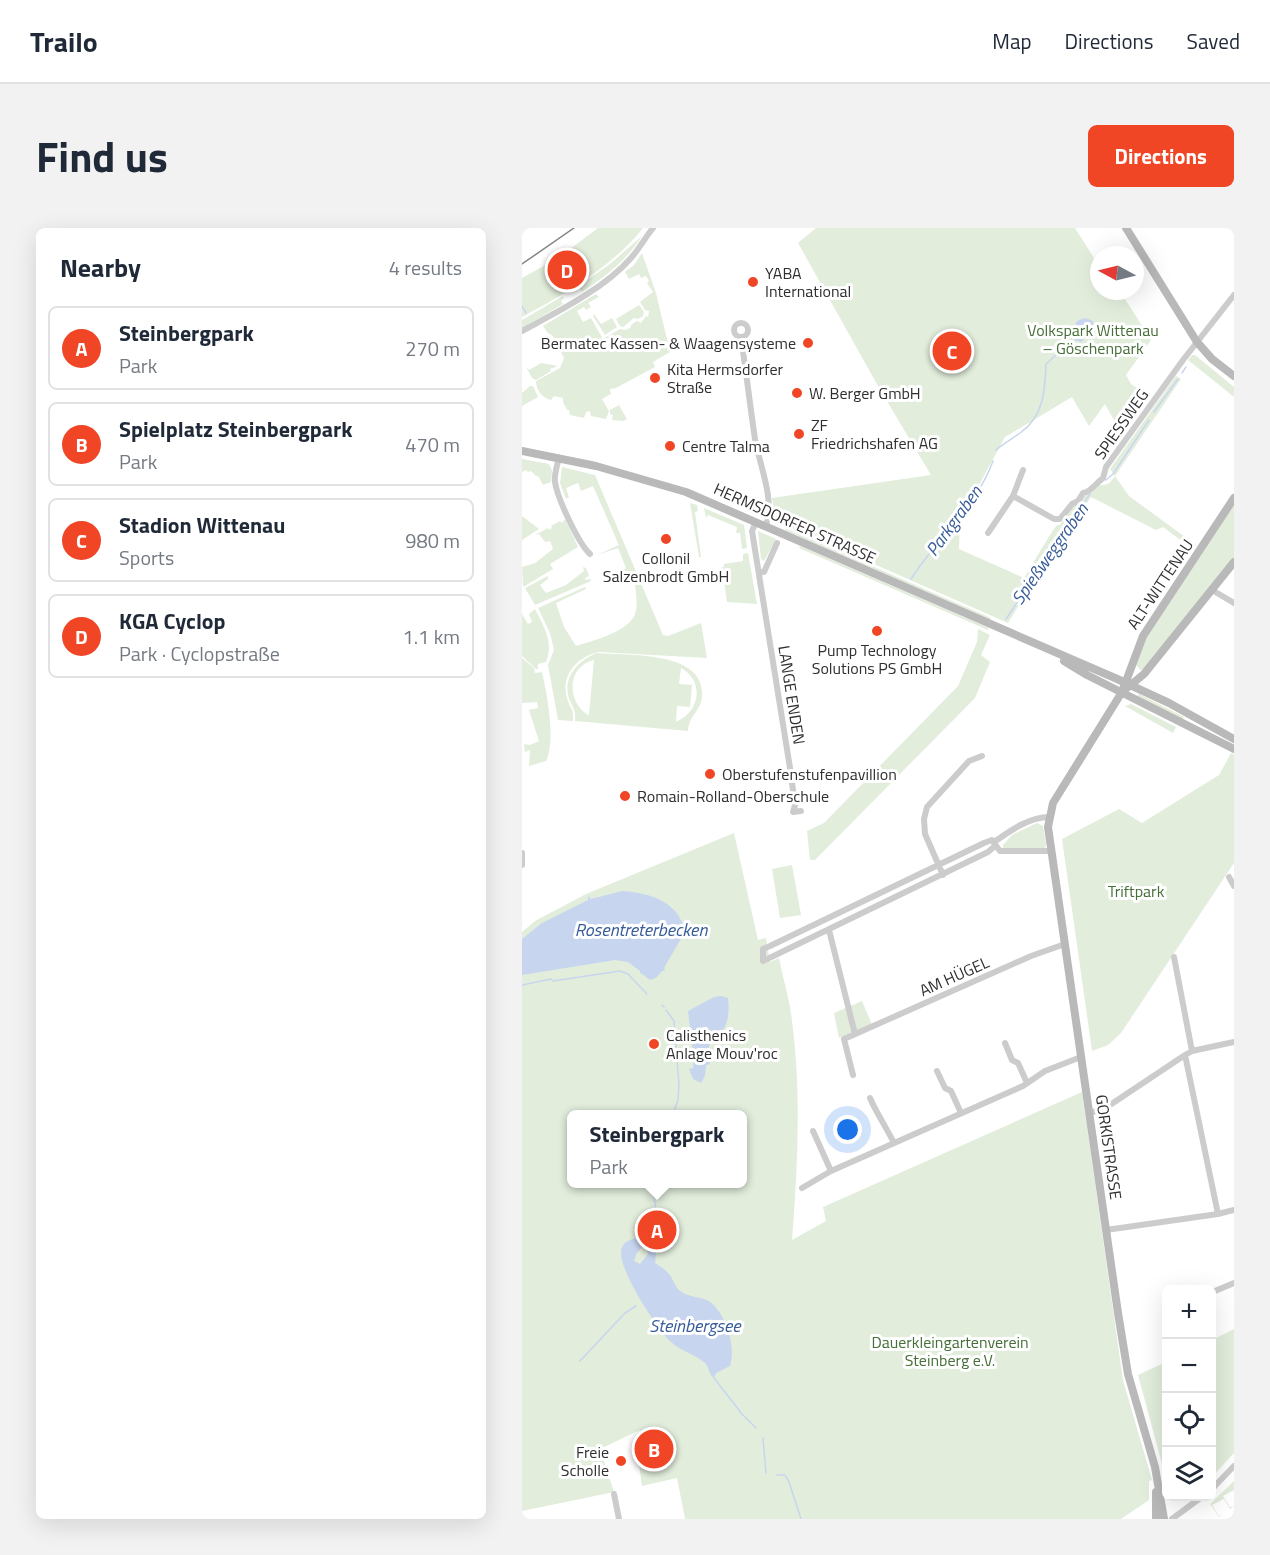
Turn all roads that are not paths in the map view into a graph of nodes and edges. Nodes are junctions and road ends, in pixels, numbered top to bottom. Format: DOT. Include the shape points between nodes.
graph roads {
  1 [pos="652,228"];
  2 [pos="1126,228"];
  3 [pos="1234,295"];
  4 [pos="522,331"];
  5 [pos="741,337"];
  6 [pos="1197,342"];
  7 [pos="1234,376"];
  8 [pos="522,451"];
  9 [pos="559,458"];
  10 [pos="1023,470"];
  11 [pos="1013,496"];
  12 [pos="1234,498"];
  13 [pos="756,522"];
  14 [pos="766,526"];
  15 [pos="988,533"];
  16 [pos="777,543"];
  17 [pos="590,554"];
  18 [pos="1234,562"];
  19 [pos="759,572"];
  20 [pos="1212,590"];
  21 [pos="1234,603"];
  22 [pos="1046,650"];
  23 [pos="1132,666"];
  24 [pos="1144,674"];
  25 [pos="1128,684"];
  26 [pos="1122,692"];
  27 [pos="1190,715"];
  28 [pos="1185,724"];
  29 [pos="1232,743"];
  30 [pos="982,756"];
  31 [pos="801,811"];
  32 [pos="1049,817"];
  33 [pos="995,844"];
  34 [pos="1052,851"];
  35 [pos="522,853"];
  36 [pos="938,864"];
  37 [pos="522,865"];
  38 [pos="943,874"];
  39 [pos="1229,877"];
  40 [pos="1234,886"];
  41 [pos="832,916"];
  42 [pos="837,926"];
  43 [pos="829,930"];
  44 [pos="1065,944"];
  45 [pos="1174,957"];
  46 [pos="855,1034"];
  47 [pos="1005,1042"];
  48 [pos="1234,1042"];
  49 [pos="1192,1051"];
  50 [pos="1185,1055"];
  51 [pos="1081,1057"];
  52 [pos="937,1071"];
  53 [pos="853,1074"];
  54 [pos="1027,1083"];
  55 [pos="870,1098"];
  56 [pos="960,1113"];
  57 [pos="1089,1113"];
  58 [pos="813,1131"];
  59 [pos="894,1143"];
  60 [pos="831,1171"];
  61 [pos="802,1188"];
  62 [pos="1234,1210"];
  63 [pos="1218,1214"];
  64 [pos="1106,1230"];
  65 [pos="1234,1283"];
  66 [pos="1216,1291"];
  67 [pos="1234,1466"];
  68 [pos="1216,1485"];
  69 [pos="614,1494"];
  70 [pos="1197,1501"];
  71 [pos="1161,1517"];
  72 [pos="619,1519"];
  73 [pos="1172,1519"];
  1 -- 4 [label="street" via="632,258 608,279"];
  2 -- 6 [label="main road"];
  3 -- 6 [label="street, SPIESSWEG"];
  5 -- 14 [label="street" via="769,513"];
  6 -- 7 [label="main road"];
  6 -- 11 [label="street, SPIESSWEG" via="1106,467 1103,478 1060,519"];
  8 -- 9 [label="main road, HERMSDORFER STRASSE"];
  9 -- 13 [label="main road, HERMSDORFER STRASSE" via="686,492"];
  9 -- 17 [label="street" via="555,479 558,491 580,542"];
  10 -- 11 [label="street"];
  11 -- 15 [label="street"];
  12 -- 23 [label="main road, ALT-WITTENAU" via="1143,636"];
  13 -- 14 [label="main road, HERMSDORFER STRASSE"];
  13 -- 19 [label="street, LANGE ENDEN" via="753,531"];
  14 -- 22 [label="main road, HERMSDORFER STRASSE"];
  16 -- 19 [label="street" via="764,572"];
  18 -- 20 [label="main road, ALT-WITTENAU"];
  19 -- 31 [label="street, LANGE ENDEN" via="789,759 793,812"];
  20 -- 21 [label="street"];
  20 -- 24 [label="main road, ALT-WITTENAU"];
  22 -- 25 [label="main road, HERMSDORFER STRASSE"];
  22 -- 26 [label="main road, HERMSDORFER STRASSE"];
  23 -- 24 [label="main road"];
  23 -- 25 [label="main road, ALT-WITTENAU"];
  24 -- 25 [label="main road, ALT-WITTENAU"];
  25 -- 26 [label="main road, ALT-WITTENAU"];
  25 -- 27 [label="main road, HERMSDORFER STRASSE"];
  26 -- 28 [label="main road, HERMSDORFER STRASSE"];
  26 -- 32 [label="main road, ALT-WITTENAU" via="1053,803"];
  27 -- 28 [label="main road"];
  27 -- 29 [label="main road, HERMSDORFER STRASSE"];
  28 -- 29 [label="main road, HERMSDORFER STRASSE"];
  30 -- 36 [label="street" via="969,761 927,807 925,834"];
  32 -- 33 [label="street" via="1038,817 1008,832"];
  32 -- 34 [label="main road, GORKISTRASSE"];
  33 -- 34 [label="street" via="1000,851"];
  33 -- 36 [label="street" via="992,840"];
  33 -- 38 [label="street" via="988,852"];
  34 -- 44 [label="main road, GORKISTRASSE"];
  35 -- 37 [label="street"];
  36 -- 38 [label="street"];
  36 -- 41 [label="street"];
  38 -- 42 [label="street"];
  39 -- 40 [label="street"];
  41 -- 42 [label="street"];
  41 -- 43 [label="street" via="764,949 763,961"];
  42 -- 43 [label="street"];
  43 -- 46 [label="street"];
  44 -- 46 [label="street, AM HÜGEL"];
  44 -- 51 [label="main road, GORKISTRASSE"];
  45 -- 49 [label="street"];
  46 -- 53 [label="street" via="844,1039"];
  47 -- 54 [label="street"];
  48 -- 49 [label="street"];
  49 -- 50 [label="street"];
  50 -- 57 [label="street" via="1104,1109"];
  50 -- 63 [label="street"];
  51 -- 54 [label="street" via="1045,1071"];
  51 -- 57 [label="main road, GORKISTRASSE"];
  52 -- 56 [label="street"];
  54 -- 56 [label="street"];
  55 -- 59 [label="street"];
  56 -- 59 [label="street"];
  57 -- 64 [label="main road, GORKISTRASSE"];
  58 -- 60 [label="street"];
  59 -- 60 [label="street"];
  60 -- 61 [label="street"];
  62 -- 63 [label="street"];
  63 -- 64 [label="street"];
  64 -- 71 [label="main road, GORKISTRASSE" via="1128,1374 1157,1478"];
  65 -- 66 [label="street"];
  67 -- 68 [label="street"];
  69 -- 72 [label="street"];
  70 -- 73 [label="street"];
}
